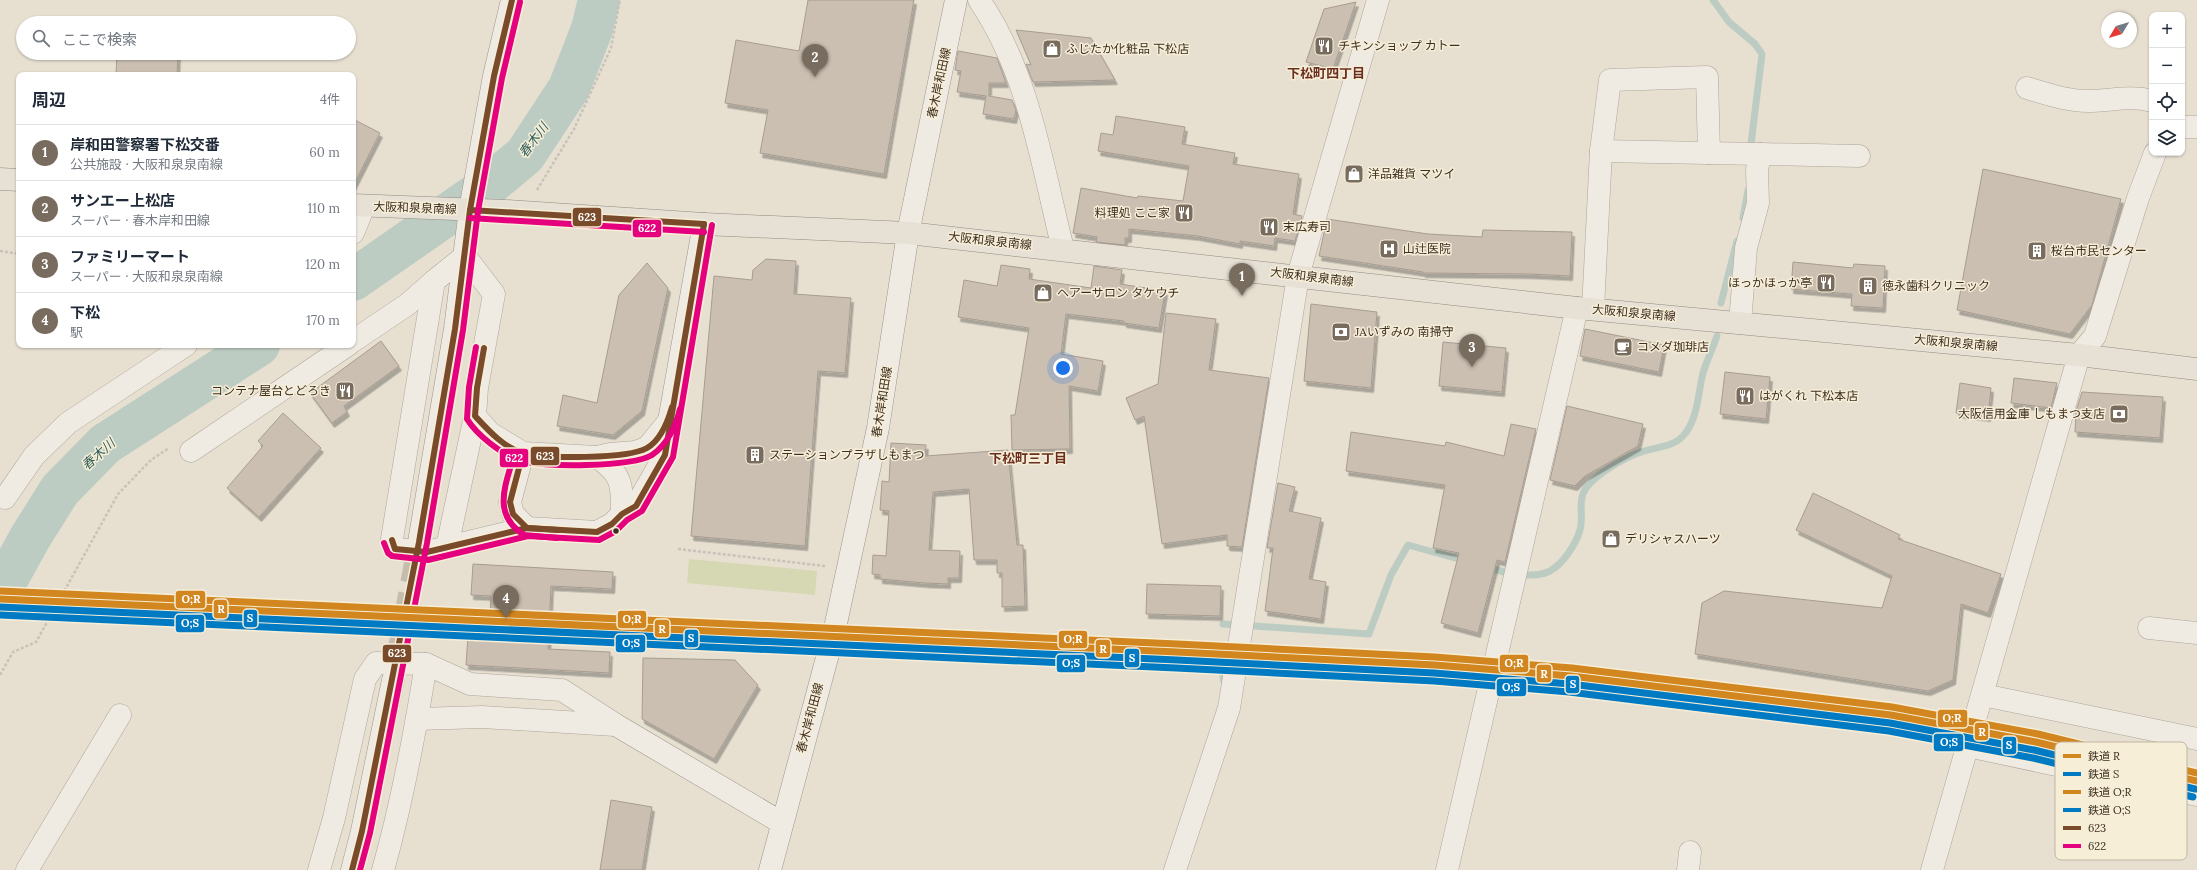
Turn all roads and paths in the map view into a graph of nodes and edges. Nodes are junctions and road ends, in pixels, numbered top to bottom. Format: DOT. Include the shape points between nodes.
graph roads {
  1 [pos="512,0"];
  2 [pos="620,0"];
  3 [pos="956,0"];
  4 [pos="979,0"];
  5 [pos="1378,0"];
  6 [pos="2027,88"];
  7 [pos="2149,100"];
  8 [pos="2185,127"];
  9 [pos="2197,128"];
  10 [pos="1601,151"];
  11 [pos="1709,153"];
  12 [pos="1760,154"];
  13 [pos="1859,156"];
  14 [pos="2154,156"];
  15 [pos="0,179"];
  16 [pos="16,180"];
  17 [pos="536,192"];
  18 [pos="359,206"];
  19 [pos="470,210"];
  20 [pos="356,220"];
  21 [pos="704,224"];
  22 [pos="908,233"];
  23 [pos="1063,249"];
  24 [pos="465,250"];
  25 [pos="0,251"];
  26 [pos="16,254"];
  27 [pos="1298,276"];
  28 [pos="434,281"];
  29 [pos="1585,308"];
  30 [pos="1740,323"];
  31 [pos="356,339"];
  32 [pos="181,348"];
  33 [pos="343,348"];
  34 [pos="2079,355"];
  35 [pos="2197,369"];
  36 [pos="475,416"];
  37 [pos="669,421"];
  38 [pos="180,449"];
  39 [pos="523,453"];
  40 [pos="597,458"];
  41 [pos="5,498"];
  42 [pos="622,514"];
  43 [pos="527,528"];
  44 [pos="419,542"];
  45 [pos="447,547"];
  46 [pos="678,549"];
  47 [pos="827,566"];
  48 [pos="2149,628"];
  49 [pos="2197,628"];
  50 [pos="2197,633"];
  51 [pos="426,664"];
  52 [pos="0,675"];
  53 [pos="393,680"];
  54 [pos="486,686"];
  55 [pos="562,690"];
  56 [pos="1983,695"];
  57 [pos="120,716"];
  58 [pos="482,717"];
  59 [pos="418,718"];
  60 [pos="559,721"];
  61 [pos="616,725"];
  62 [pos="2197,739"];
  63 [pos="1968,746"];
  64 [pos="2055,765"];
  65 [pos="2187,793"];
  66 [pos="2197,795"];
  67 [pos="782,823"];
  68 [pos="27,870"];
  69 [pos="319,870"];
  70 [pos="352,870"];
  71 [pos="383,870"];
  72 [pos="770,870"];
  73 [pos="1175,870"];
  74 [pos="1447,870"];
  75 [pos="1932,870"];
  1 -- 19 [label="street" via="494,76"];
  2 -- 17 [label="path" via="610,48 574,128"];
  3 -- 22 [label="street, 春木岸和田線"];
  4 -- 23 [label="street" via="988,13 1022,87"];
  5 -- 27 [label="street"];
  6 -- 7 [label="street" via="2058,97 2087,101 2142,98"];
  8 -- 9 [label="street"];
  10 -- 11 [label="street"];
  10 -- 11 [label="street" via="1610,80 1707,77"];
  10 -- 29 [label="street"];
  11 -- 12 [label="street"];
  12 -- 13 [label="street"];
  12 -- 30 [label="street" via="1757,170 1758,203 1746,248"];
  14 -- 34 [label="street" via="2138,198 2095,336"];
  15 -- 16 [label="main road"];
  18 -- 19 [label="main road, 大阪和泉泉南線"];
  18 -- 20 [label="street"];
  19 -- 21 [label="main road, 大阪和泉泉南線"];
  19 -- 24 [label="street"];
  21 -- 22 [label="main road, 大阪和泉泉南線"];
  21 -- 37 [label="street"];
  22 -- 23 [label="main road, 大阪和泉泉南線"];
  22 -- 67 [label="street, 春木岸和田線" via="875,443 835,628"];
  23 -- 27 [label="main road, 大阪和泉泉南線"];
  24 -- 28 [label="street"];
  24 -- 36 [label="street" via="494,294 477,388"];
  24 -- 44 [label="street" via="455,329"];
  25 -- 26 [label="path"];
  27 -- 29 [label="main road, 大阪和泉泉南線"];
  27 -- 73 [label="street" via="1229,708"];
  28 -- 31 [label="street" via="408,304"];
  28 -- 45 [label="street" via="392,539 395,549 427,552"];
  29 -- 30 [label="main road, 大阪和泉泉南線"];
  29 -- 74 [label="street"];
  30 -- 34 [label="main road, 大阪和泉泉南線"];
  32 -- 41 [label="street" via="68,423 34,456"];
  33 -- 38 [label="street"];
  34 -- 35 [label="main road, 大阪和泉泉南線"];
  34 -- 56 [label="street"];
  36 -- 39 [label="street" via="490,433"];
  36 -- 45 [label="street"];
  37 -- 40 [label="street" via="647,448"];
  37 -- 42 [label="street" via="665,455 636,506"];
  38 -- 52 [label="path" via="151,460 118,494 36,642 13,652"];
  39 -- 40 [label="street"];
  39 -- 43 [label="street" via="510,502 513,514"];
  40 -- 42 [label="street" via="609,466 620,479"];
  42 -- 43 [label="street" via="612,524 597,532"];
  43 -- 45 [label="street"];
  46 -- 47 [label="path"];
  48 -- 50 [label="street"];
  49 -- 50 [label="street"];
  51 -- 54 [label="street" via="470,684"];
  51 -- 59 [label="street"];
  51 -- 69 [label="street" via="376,663 365,679 334,818"];
  53 -- 70 [label="street"];
  54 -- 55 [label="street"];
  54 -- 58 [label="street" via="478,697 476,707"];
  55 -- 60 [label="street" via="565,712"];
  55 -- 61 [label="street"];
  56 -- 62 [label="street"];
  56 -- 63 [label="street"];
  57 -- 68 [label="street"];
  58 -- 59 [label="street"];
  58 -- 60 [label="street"];
  59 -- 71 [label="street"];
  60 -- 61 [label="street"];
  61 -- 67 [label="street"];
  63 -- 64 [label="street"];
  63 -- 75 [label="street"];
  65 -- 66 [label="street"];
  67 -- 72 [label="street, 春木岸和田線"];
}
